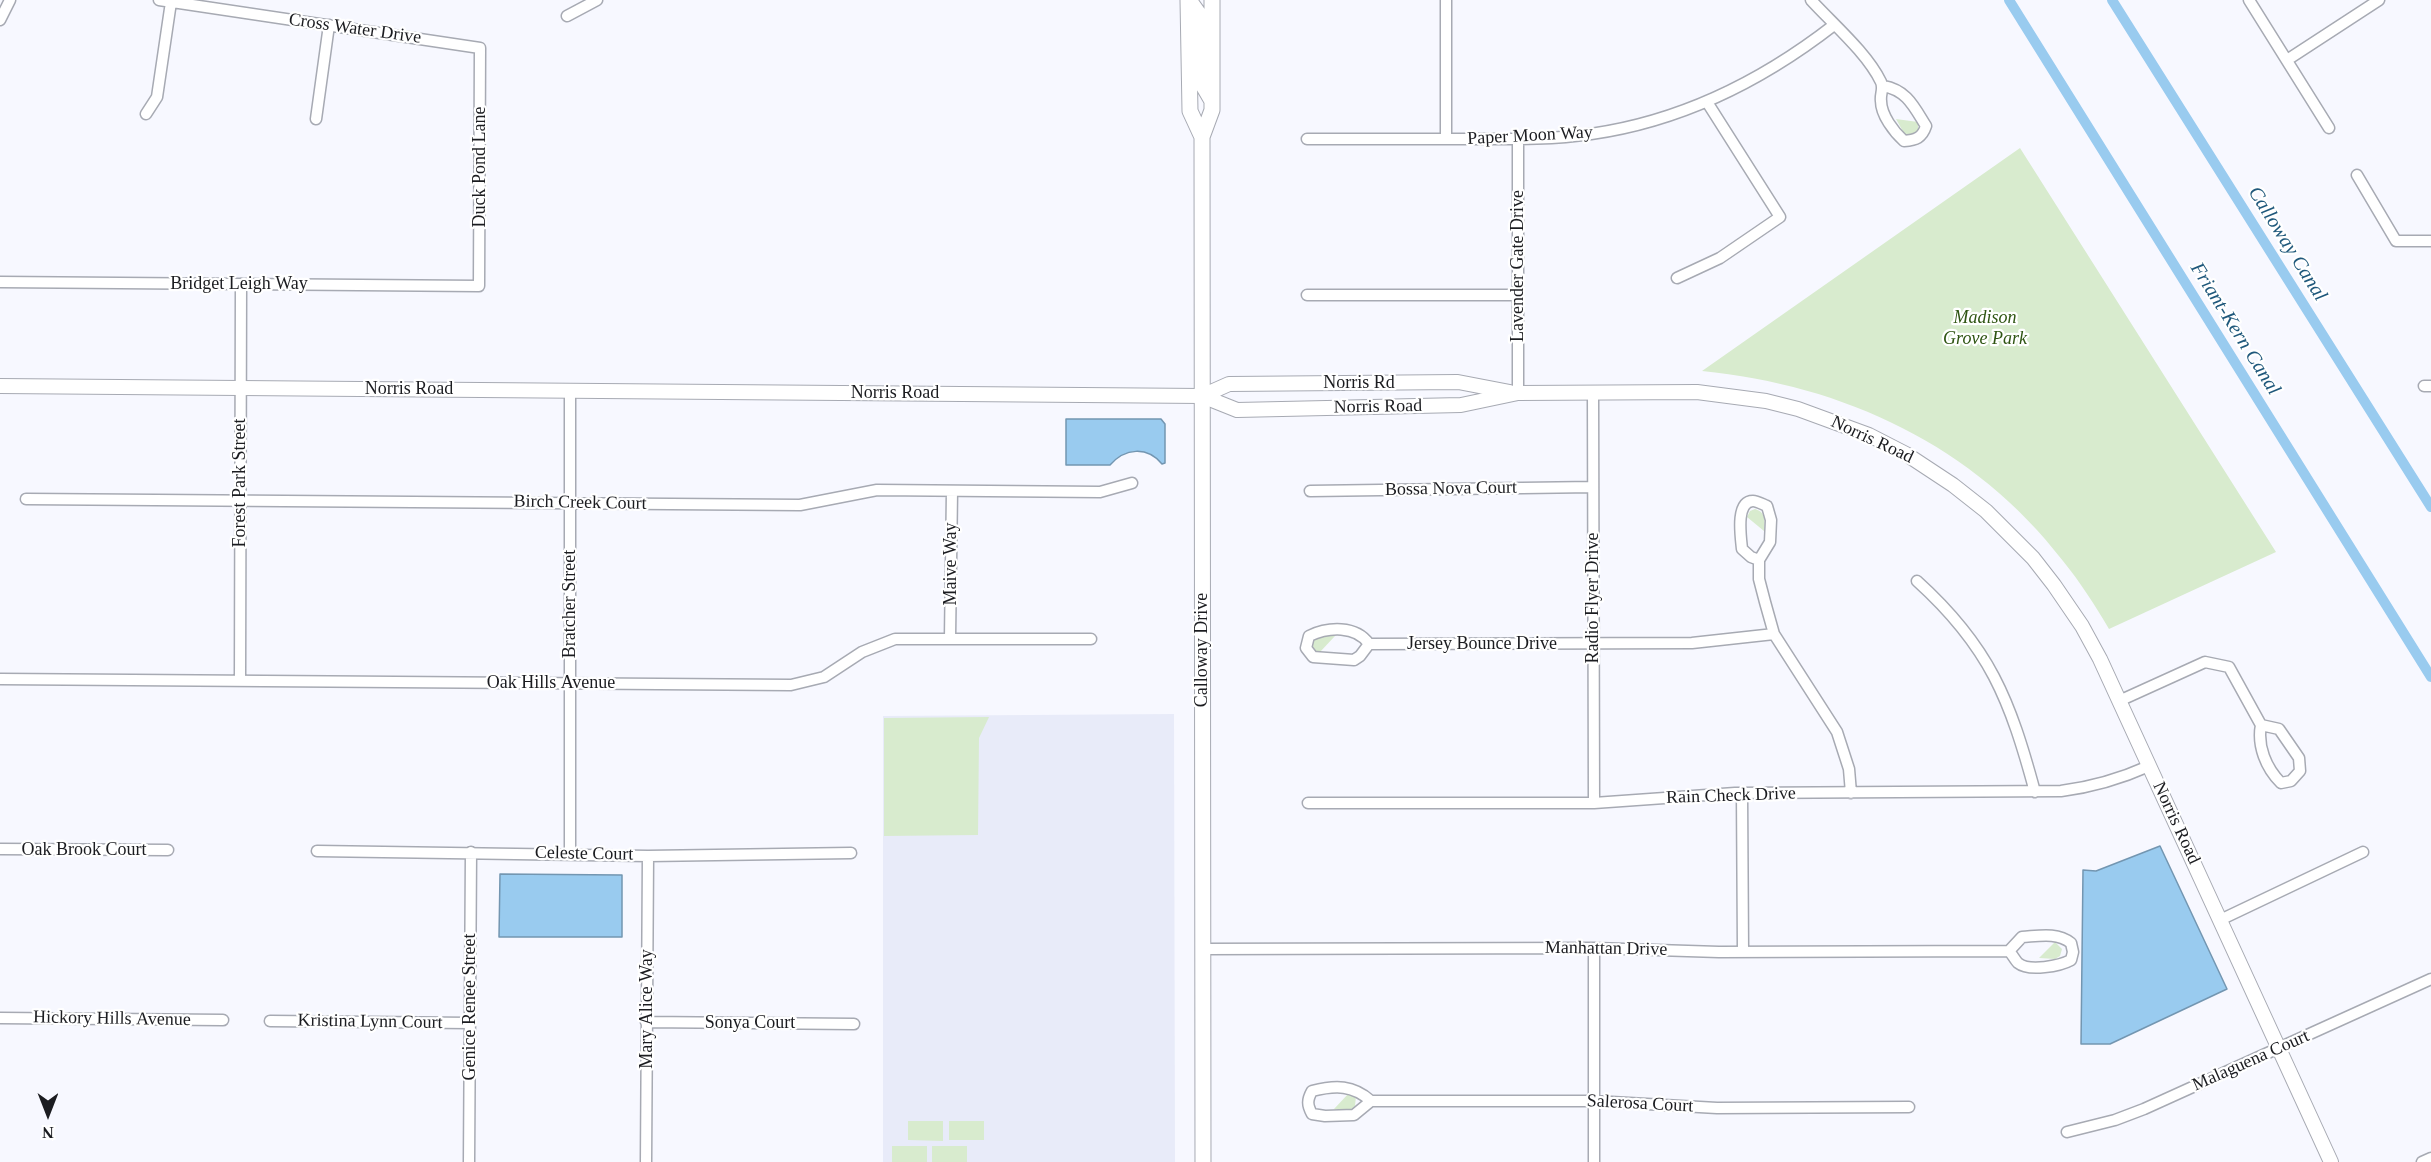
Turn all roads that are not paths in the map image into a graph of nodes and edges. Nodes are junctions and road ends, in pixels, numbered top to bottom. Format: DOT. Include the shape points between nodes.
graph roads {
  1 [pos="10,0"];
  2 [pos="159,0"];
  3 [pos="597,0"];
  4 [pos="1189,0"];
  5 [pos="1212,0"];
  6 [pos="1446,0"];
  7 [pos="1810,0"];
  8 [pos="2249,0"];
  9 [pos="2379,0"];
  10 [pos="171,2"];
  11 [pos="567,16"];
  12 [pos="0,20"];
  13 [pos="329,25"];
  14 [pos="1833,25"];
  15 [pos="480,48"];
  16 [pos="2287,60"];
  17 [pos="1883,86"];
  18 [pos="1212,101"];
  19 [pos="1707,102"];
  20 [pos="146,114"];
  21 [pos="316,119"];
  22 [pos="2329,128"];
  23 [pos="1202,137"];
  24 [pos="1307,139"];
  25 [pos="1446,139"];
  26 [pos="1518,139"];
  27 [pos="2357,175"];
  28 [pos="2431,241"];
  29 [pos="1677,278"];
  30 [pos="0,282"];
  31 [pos="241,284"];
  32 [pos="478,286"];
  33 [pos="1307,295"];
  34 [pos="1518,295"];
  35 [pos="0,386"];
  36 [pos="240,388"];
  37 [pos="570,391"];
  38 [pos="1593,392"];
  39 [pos="1518,393"];
  40 [pos="1202,396"];
  41 [pos="1132,483"];
  42 [pos="1593,487"];
  43 [pos="952,491"];
  44 [pos="1310,491"];
  45 [pos="26,499"];
  46 [pos="240,500"];
  47 [pos="570,503"];
  48 [pos="1759,560"];
  49 [pos="1917,581"];
  50 [pos="1774,634"];
  51 [pos="950,638"];
  52 [pos="1091,639"];
  53 [pos="1369,644"];
  54 [pos="1593,644"];
  55 [pos="0,679"];
  56 [pos="240,681"];
  57 [pos="570,683"];
  58 [pos="2120,701"];
  59 [pos="2261,725"];
  60 [pos="2149,766"];
  61 [pos="2035,792"];
  62 [pos="1743,793"];
  63 [pos="1851,793"];
  64 [pos="1308,803"];
  65 [pos="1593,803"];
  66 [pos="0,849"];
  67 [pos="168,850"];
  68 [pos="317,851"];
  69 [pos="471,852"];
  70 [pos="2363,852"];
  71 [pos="570,853"];
  72 [pos="851,853"];
  73 [pos="648,856"];
  74 [pos="2220,920"];
  75 [pos="1594,948"];
  76 [pos="1203,949"];
  77 [pos="1743,951"];
  78 [pos="2009,951"];
  79 [pos="2431,979"];
  80 [pos="0,1018"];
  81 [pos="223,1020"];
  82 [pos="270,1021"];
  83 [pos="646,1022"];
  84 [pos="470,1023"];
  85 [pos="854,1024"];
  86 [pos="2279,1048"];
  87 [pos="1371,1101"];
  88 [pos="1594,1101"];
  89 [pos="1909,1107"];
  90 [pos="2067,1132"];
  91 [pos="2431,1158"];
  92 [pos="469,1162"];
  93 [pos="646,1162"];
  94 [pos="1203,1162"];
  95 [pos="1594,1162"];
  96 [pos="2331,1162"];
  97 [pos="2422,1162"];
  1 -- 12 [label="street"];
  2 -- 10 [label="street, Cross Water Drive"];
  3 -- 11 [label="street"];
  4 -- 18 [label="main road" via="1199,14 1201,82"];
  4 -- 23 [label="main road, Calloway Drive" via="1190,111"];
  5 -- 18 [label="main road, Calloway Drive"];
  6 -- 25 [label="street"];
  7 -- 14 [label="street"];
  8 -- 16 [label="street"];
  9 -- 16 [label="street"];
  10 -- 13 [label="street, Cross Water Drive"];
  10 -- 20 [label="street" via="157,97"];
  13 -- 15 [label="street, Cross Water Drive"];
  13 -- 21 [label="street"];
  14 -- 17 [label="street" via="1864,58"];
  14 -- 19 [label="street, Paper Moon Way" via="1775,67"];
  15 -- 32 [label="street, Duck Pond Lane"];
  16 -- 22 [label="street"];
  17 -- 17 [label="street" via="1906,94 1926,126 1923,135 1904,141 1895,134 1883,110"];
  18 -- 23 [label="main road, Calloway Drive"];
  19 -- 26 [label="street, Paper Moon Way" via="1632,126 1591,134"];
  19 -- 29 [label="street" via="1780,217 1720,258"];
  23 -- 40 [label="main road, Calloway Drive"];
  24 -- 25 [label="street, Paper Moon Way"];
  25 -- 26 [label="street, Paper Moon Way"];
  26 -- 34 [label="street, Lavender Gate Drive"];
  27 -- 28 [label="street" via="2397,241"];
  30 -- 31 [label="street, Bridget Leigh Way"];
  31 -- 32 [label="street, Bridget Leigh Way"];
  31 -- 36 [label="street, Forest Park Street"];
  33 -- 34 [label="street"];
  34 -- 39 [label="street, Lavender Gate Drive"];
  35 -- 36 [label="street, Norris Road"];
  36 -- 37 [label="street, Norris Road"];
  36 -- 46 [label="street, Forest Park Street"];
  37 -- 40 [label="street, Norris Road"];
  37 -- 47 [label="street, Bratcher Street"];
  38 -- 39 [label="street, Norris Road"];
  38 -- 42 [label="street, Radio Flyer Drive"];
  38 -- 58 [label="street, Norris Road" via="1697,392 1766,401 1838,422 1906,454 1977,504 2033,558 2082,626"];
  39 -- 40 [label="street, Norris Rd" via="1458,382 1229,384"];
  39 -- 40 [label="street, Norris Road" via="1461,405 1238,410"];
  40 -- 76 [label="main road, Calloway Drive"];
  41 -- 43 [label="street, Birch Creek Court" via="1100,492"];
  42 -- 44 [label="street, Bossa Nova Court"];
  42 -- 54 [label="street, Radio Flyer Drive"];
  43 -- 47 [label="street, Birch Creek Court" via="877,490 800,505"];
  43 -- 51 [label="street, Maive Way"];
  45 -- 46 [label="street, Birch Creek Court"];
  46 -- 47 [label="street, Birch Creek Court"];
  46 -- 56 [label="street, Forest Park Street"];
  47 -- 57 [label="street, Bratcher Street"];
  48 -- 48 [label="street" via="1743,549 1740,530 1742,510 1754,501 1767,506 1771,520 1770,542"];
  48 -- 50 [label="street" via="1759,579"];
  49 -- 61 [label="street" via="1958,622 1990,667 2013,718"];
  50 -- 54 [label="street, Jersey Bounce Drive" via="1692,644"];
  50 -- 63 [label="street" via="1837,732 1849,769"];
  51 -- 52 [label="street, Oak Hills Avenue"];
  51 -- 57 [label="street, Oak Hills Avenue" via="911,638 877,645 824,677 791,685"];
  53 -- 53 [label="street, Jersey Bounce Drive" via="1354,660 1313,657 1306,648 1309,636 1340,629 1363,636"];
  53 -- 54 [label="street, Jersey Bounce Drive"];
  54 -- 65 [label="street, Radio Flyer Drive"];
  55 -- 56 [label="street, Oak Hills Avenue"];
  56 -- 57 [label="street, Oak Hills Avenue"];
  57 -- 71 [label="street, Bratcher Street"];
  58 -- 59 [label="street" via="2205,662 2229,667"];
  58 -- 60 [label="street, Norris Road"];
  59 -- 59 [label="street" via="2279,729 2299,758 2300,771 2291,781 2281,783 2272,774 2259,739"];
  60 -- 61 [label="street, Rain Check Drive" via="2089,787"];
  60 -- 74 [label="street, Norris Road"];
  61 -- 63 [label="street, Rain Check Drive"];
  62 -- 63 [label="street, Rain Check Drive"];
  62 -- 65 [label="street, Rain Check Drive"];
  62 -- 77 [label="street"];
  64 -- 65 [label="street, Rain Check Drive"];
  66 -- 67 [label="street, Oak Brook Court"];
  68 -- 69 [label="street, Celeste Court"];
  69 -- 71 [label="street, Celeste Court"];
  69 -- 84 [label="street, Genice Renee Street"];
  70 -- 74 [label="street"];
  71 -- 73 [label="street, Celeste Court"];
  72 -- 73 [label="street, Celeste Court"];
  73 -- 83 [label="street, Mary Alice Way"];
  74 -- 86 [label="street, Norris Road"];
  75 -- 76 [label="street, Manhattan Drive"];
  75 -- 77 [label="street, Manhattan Drive"];
  75 -- 88 [label="street"];
  76 -- 94 [label="main road, Calloway Drive"];
  77 -- 78 [label="street, Manhattan Drive"];
  78 -- 78 [label="street" via="2026,967 2060,966 2071,960 2073,952 2071,943 2063,936 2044,935 2022,937"];
  79 -- 86 [label="street, Malaguena Court"];
  80 -- 81 [label="street, Hickory Hills Avenue"];
  82 -- 84 [label="street, Kristina Lynn Court"];
  83 -- 85 [label="street, Sonya Court"];
  83 -- 93 [label="street, Mary Alice Way"];
  84 -- 92 [label="street, Genice Renee Street"];
  86 -- 90 [label="street, Malaguena Court" via="2145,1109"];
  86 -- 96 [label="street, Norris Road"];
  87 -- 87 [label="street, Salerosa Court" via="1354,1115 1312,1114 1308,1106 1312,1091 1323,1089 1358,1090"];
  87 -- 88 [label="street, Salerosa Court"];
  88 -- 89 [label="street, Salerosa Court" via="1718,1108"];
  88 -- 95 [label="street"];
  91 -- 97 [label="street"];
}
